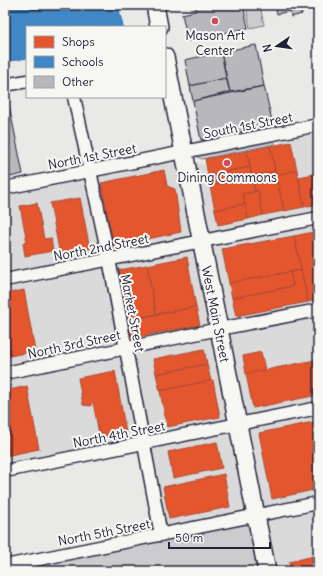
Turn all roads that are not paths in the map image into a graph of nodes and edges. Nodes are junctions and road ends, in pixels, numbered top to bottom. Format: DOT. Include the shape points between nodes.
graph roads {
  1 [pos="155,5"];
  2 [pos="159,26"];
  3 [pos="166,61"];
  4 [pos="26,81"];
  5 [pos="5,85"];
  6 [pos="74,98"];
  7 [pos="318,125"];
  8 [pos="184,152"];
  9 [pos="90,171"];
  10 [pos="5,188"];
  11 [pos="318,218"];
  12 [pos="202,241"];
  13 [pos="109,259"];
  14 [pos="5,280"];
  15 [pos="318,310"];
  16 [pos="219,329"];
  17 [pos="126,348"];
  18 [pos="5,373"];
  19 [pos="318,408"];
  20 [pos="238,425"];
  21 [pos="144,444"];
  22 [pos="5,472"];
  23 [pos="318,503"];
  24 [pos="256,514"];
  25 [pos="161,535"];
  26 [pos="5,566"];
  27 [pos="267,571"];
  1 -- 2 [label="main road"];
  3 -- 8 [label="main road, West Main Street"];
  4 -- 5 [label="street"];
  6 -- 9 [label="street, Market Street"];
  7 -- 8 [label="street, South 1st Street"];
  8 -- 9 [label="street, North 1st Street"];
  8 -- 12 [label="main road, West Main Street"];
  9 -- 10 [label="street, North 1st Street"];
  9 -- 13 [label="street, Market Street"];
  11 -- 12 [label="street, North 2nd Street"];
  12 -- 13 [label="street, North 2nd Street"];
  12 -- 16 [label="main road, West Main Street"];
  13 -- 14 [label="street, North 2nd Street"];
  13 -- 17 [label="street, Market Street"];
  15 -- 16 [label="street, North 3rd Street"];
  16 -- 17 [label="street, North 3rd Street"];
  16 -- 20 [label="main road, West Main Street"];
  17 -- 18 [label="street, North 3rd Street"];
  17 -- 21 [label="street, Market Street"];
  19 -- 20 [label="street, North 4th Street"];
  20 -- 21 [label="street, North 4th Street"];
  20 -- 24 [label="main road, West Main Street"];
  21 -- 22 [label="street, North 4th Street"];
  21 -- 25 [label="street, Market Street"];
  23 -- 24 [label="street, North 5th Street"];
  24 -- 25 [label="street, North 5th Street"];
  24 -- 27 [label="main road, West Main Street"];
  25 -- 26 [label="street, North 5th Street"];
}
